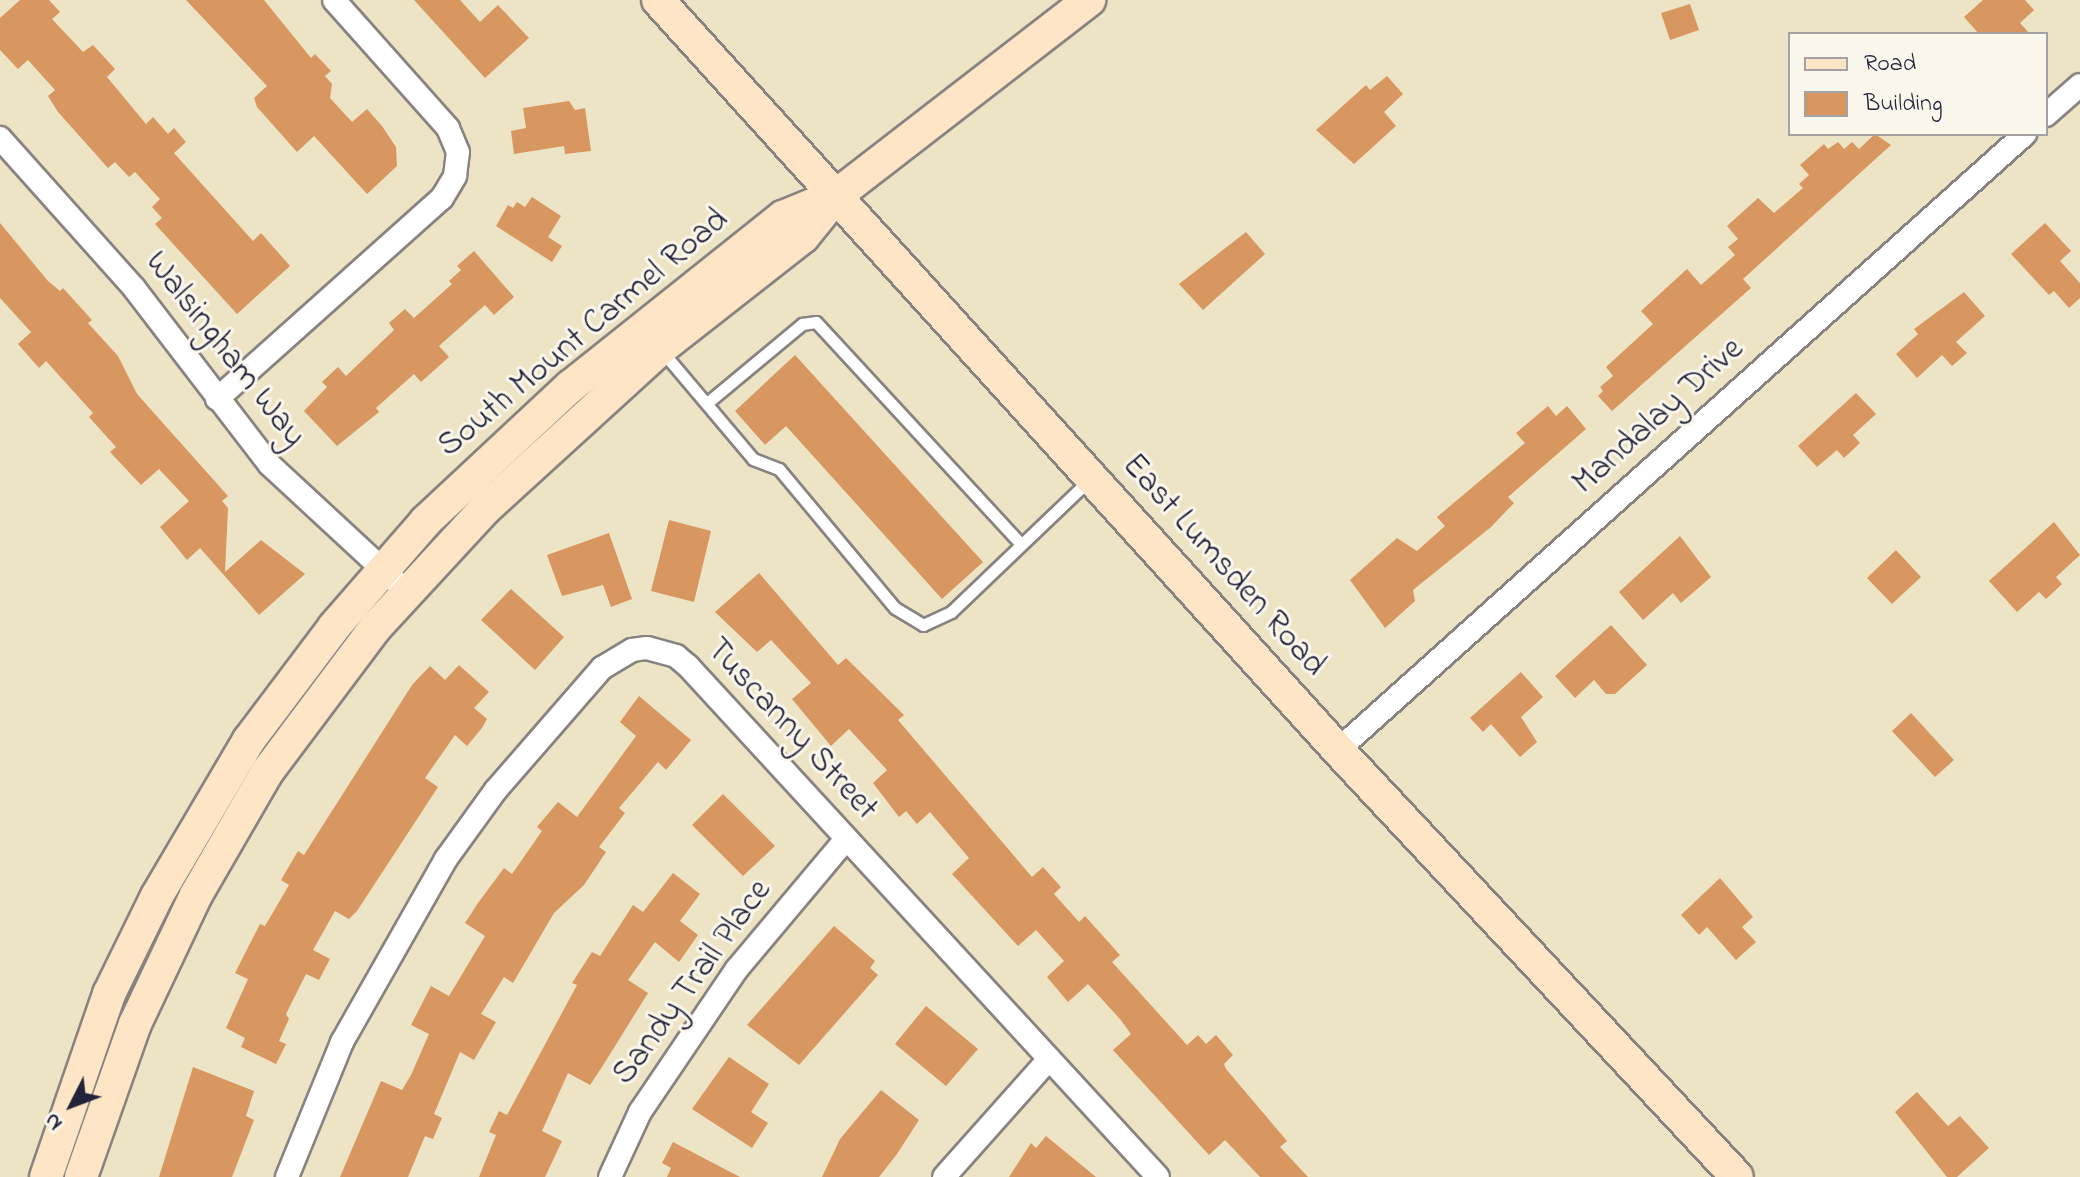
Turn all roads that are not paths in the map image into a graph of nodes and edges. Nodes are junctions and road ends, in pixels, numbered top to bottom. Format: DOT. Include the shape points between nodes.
graph roads {
  1 [pos="334,0"];
  2 [pos="658,0"];
  3 [pos="1089,0"];
  4 [pos="2080,85"];
  5 [pos="2048,113"];
  6 [pos="2023,136"];
  7 [pos="0,138"];
  8 [pos="837,195"];
  9 [pos="660,349"];
  10 [pos="217,399"];
  11 [pos="707,403"];
  12 [pos="1092,477"];
  13 [pos="1020,543"];
  14 [pos="381,570"];
  15 [pos="407,592"];
  16 [pos="1338,750"];
  17 [pos="846,839"];
  18 [pos="1049,1059"];
  19 [pos="46,1177"];
  20 [pos="81,1177"];
  21 [pos="287,1177"];
  22 [pos="610,1177"];
  23 [pos="944,1177"];
  24 [pos="1158,1177"];
  25 [pos="1737,1177"];
  1 -- 10 [label="street" via="448,128 458,152 455,176 442,198"];
  2 -- 8 [label="street, East Lumsden Road"];
  3 -- 8 [label="street, South Mount Carmel Road"];
  4 -- 5 [label="street"];
  6 -- 16 [label="street, Mandalay Drive"];
  7 -- 10 [label="street, Walsingham Way" via="134,288"];
  8 -- 9 [label="street, South Mount Carmel Road" via="803,237"];
  8 -- 12 [label="street, East Lumsden Road"];
  8 -- 14 [label="street, South Mount Carmel Road" via="783,217 571,386 473,474"];
  9 -- 11 [label="lane"];
  9 -- 15 [label="street, South Mount Carmel Road" via="486,508"];
  10 -- 14 [label="street, Walsingham Way" via="292,489"];
  11 -- 13 [label="lane" via="802,324 816,322"];
  11 -- 13 [label="lane" via="753,459 779,469 910,619 938,622"];
  12 -- 13 [label="lane"];
  12 -- 16 [label="street, East Lumsden Road"];
  14 -- 15 [label="street, Walsingham Way"];
  14 -- 19 [label="street, South Mount Carmel Road" via="249,740 157,896 109,994"];
  15 -- 20 [label="street, South Mount Carmel Road" via="332,680 229,835 135,1024"];
  16 -- 25 [label="street, East Lumsden Road"];
  17 -- 18 [label="street, Tuscanny Street"];
  17 -- 21 [label="street, Tuscanny Street" via="676,656 647,648 616,658 495,791 409,918 342,1042"];
  17 -- 22 [label="street, Sandy Trail Place" via="737,969 640,1112"];
  18 -- 23 [label="street"];
  18 -- 24 [label="street, Tuscanny Street"];
}
